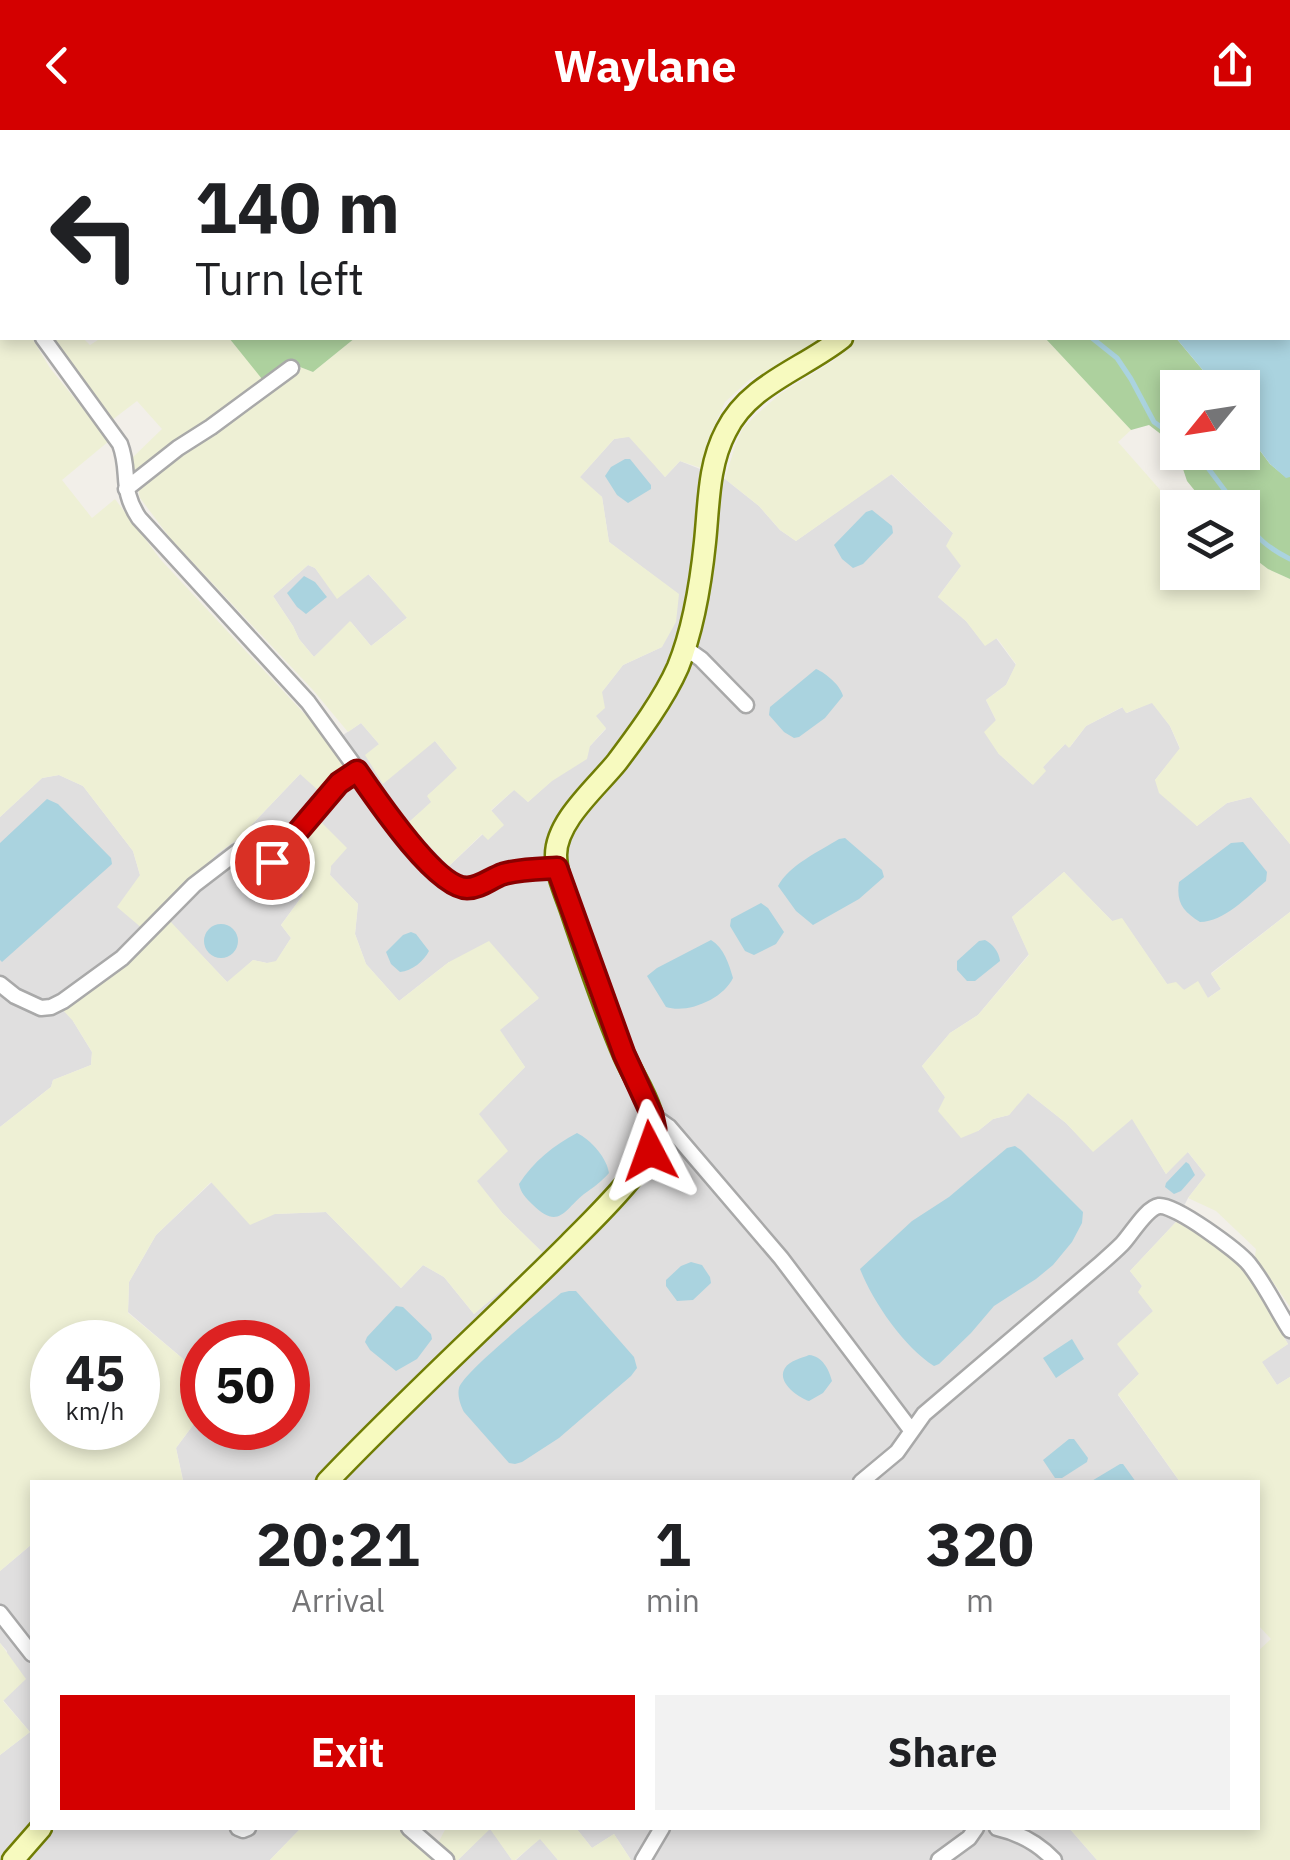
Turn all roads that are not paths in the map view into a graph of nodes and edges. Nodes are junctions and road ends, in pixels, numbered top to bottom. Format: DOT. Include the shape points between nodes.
graph roads {
  1 [pos="44,340"];
  2 [pos="839,340"];
  3 [pos="290,368"];
  4 [pos="126,489"];
  5 [pos="684,647"];
  6 [pos="746,705"];
  7 [pos="357,771"];
  8 [pos="557,868"];
  9 [pos="0,984"];
  10 [pos="652,1115"];
  11 [pos="1290,1330"];
  12 [pos="911,1430"];
  13 [pos="329,1480"];
  14 [pos="863,1480"];
  15 [pos="0,1613"];
  16 [pos="30,1651"];
  17 [pos="39,1830"];
  18 [pos="411,1830"];
  19 [pos="661,1830"];
  20 [pos="975,1830"];
  21 [pos="1003,1830"];
  22 [pos="13,1860"];
  23 [pos="446,1860"];
  24 [pos="643,1860"];
  25 [pos="939,1860"];
  26 [pos="1054,1860"];
  1 -- 4 [label="street" via="120,444"];
  2 -- 5 [label="main road" via="765,386 726,432 711,476"];
  3 -- 4 [label="street"];
  4 -- 7 [label="street" via="139,518 308,702"];
  5 -- 6 [label="street"];
  5 -- 8 [label="main road" via="643,726 562,832"];
  7 -- 8 [label="street" via="413,846 458,886"];
  7 -- 9 [label="street" via="272,862 236,852 122,958 64,1000 42,1008"];
  8 -- 10 [label="main road"];
  10 -- 12 [label="street" via="772,1248"];
  10 -- 13 [label="main road" via="650,1151 622,1187"];
  11 -- 12 [label="street" via="1238,1252 1184,1215 1157,1207"];
  12 -- 14 [label="street" via="898,1452"];
  15 -- 16 [label="street"];
  17 -- 22 [label="main road"];
  18 -- 23 [label="street"];
  19 -- 24 [label="street"];
  20 -- 25 [label="street"];
  21 -- 26 [label="street" via="1025,1837"];
}
